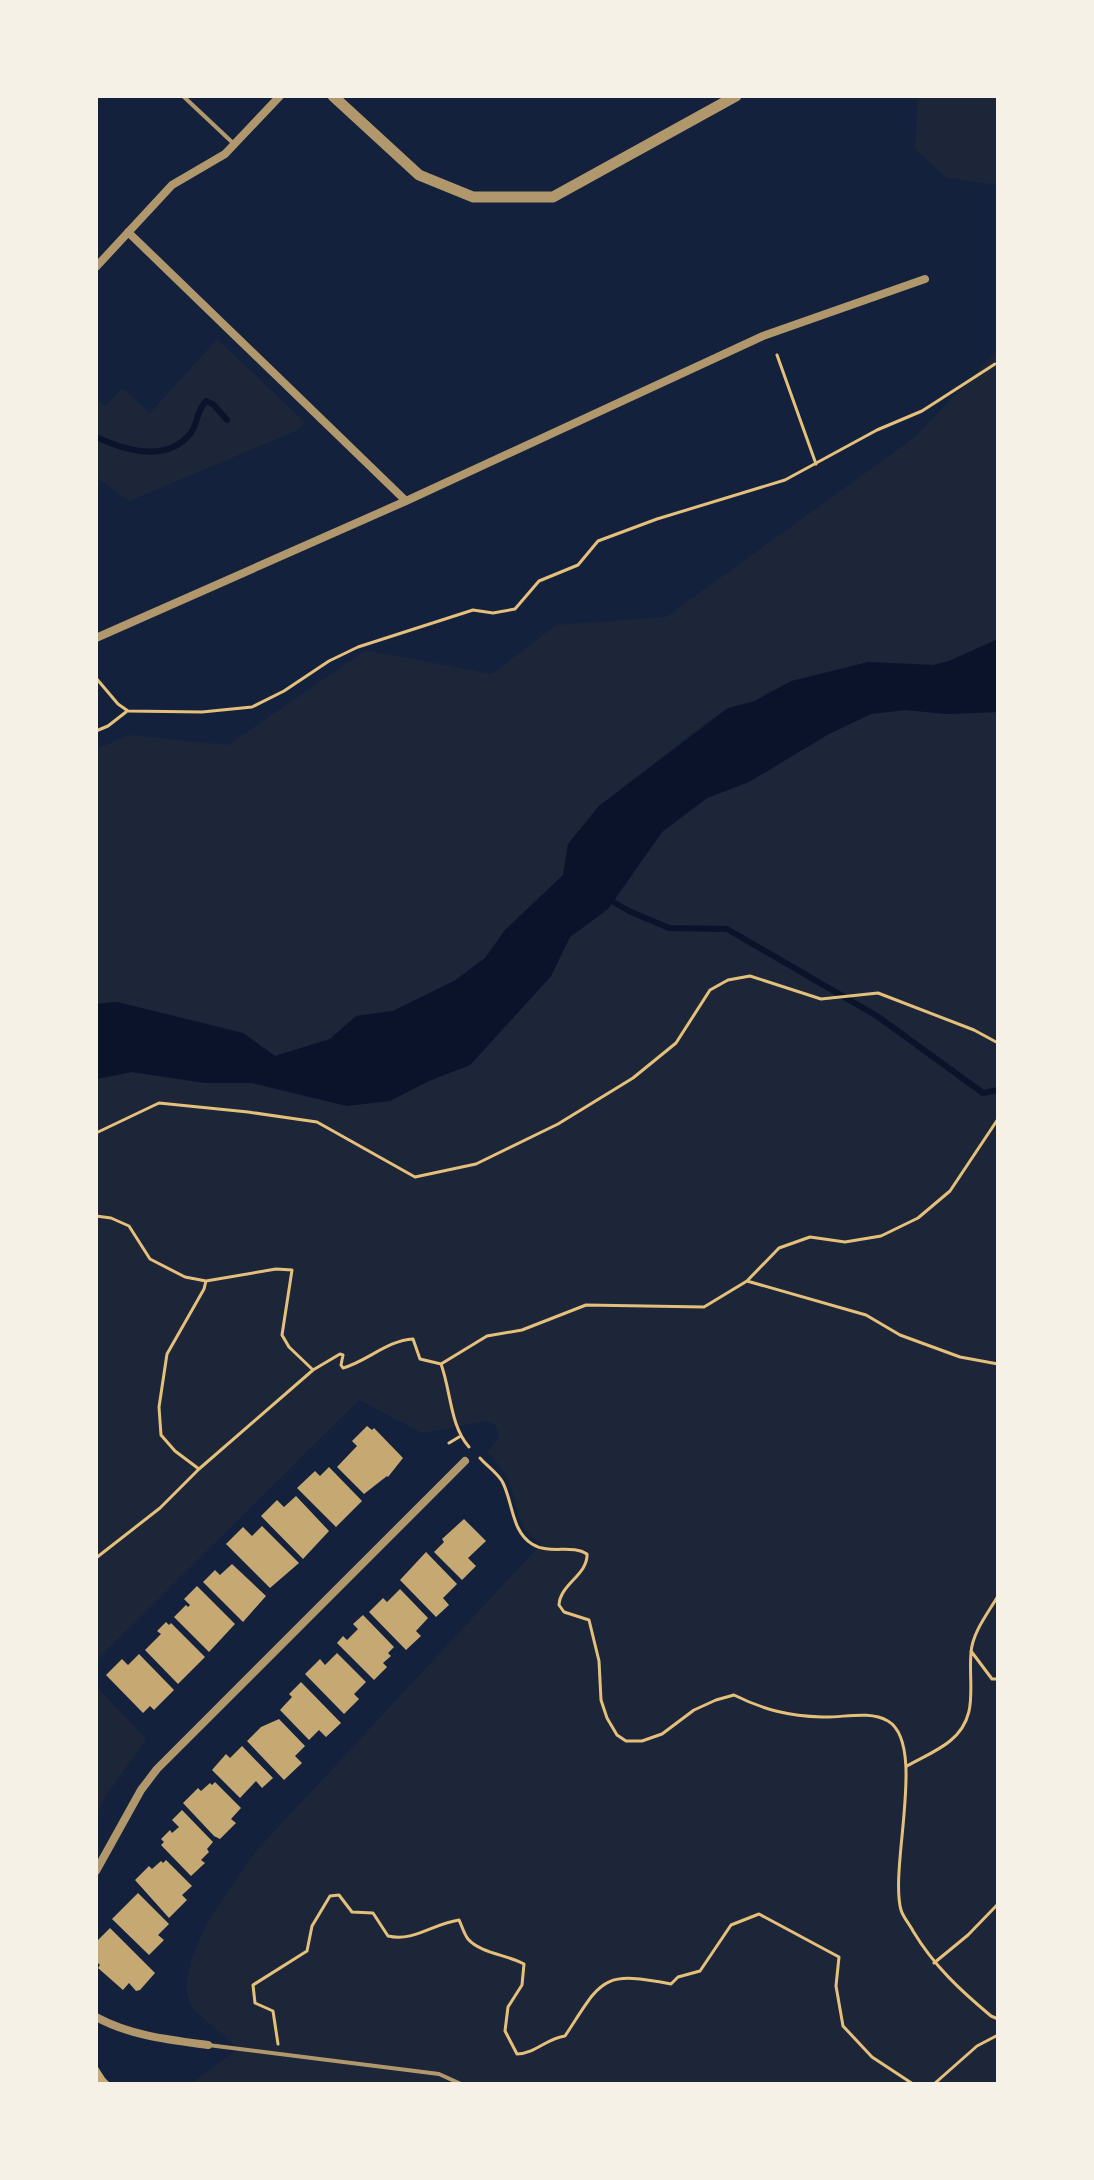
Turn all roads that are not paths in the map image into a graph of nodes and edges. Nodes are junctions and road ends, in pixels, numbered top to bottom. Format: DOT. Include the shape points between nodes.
graph roads {
  1 [pos="183,96"];
  2 [pos="280,96"];
  3 [pos="333,96"];
  4 [pos="736,96"];
  5 [pos="234,144"];
  6 [pos="128,232"];
  7 [pos="96,267"];
  8 [pos="925,279"];
  9 [pos="406,501"];
  10 [pos="96,638"];
  11 [pos="465,1461"];
  12 [pos="96,1871"];
  13 [pos="96,2017"];
  14 [pos="208,2045"];
  15 [pos="461,2084"];
  1 -- 5 [label="lane"];
  2 -- 5 [label="street"];
  3 -- 4 [label="street" via="419,175 473,197 553,197"];
  5 -- 6 [label="street" via="172,185"];
  6 -- 7 [label="street"];
  6 -- 9 [label="street"];
  8 -- 9 [label="street" via="763,336"];
  9 -- 10 [label="street"];
  11 -- 12 [label="street" via="157,1769"];
  13 -- 14 [label="street" via="152,2037"];
  14 -- 15 [label="lane" via="439,2074"];
}
